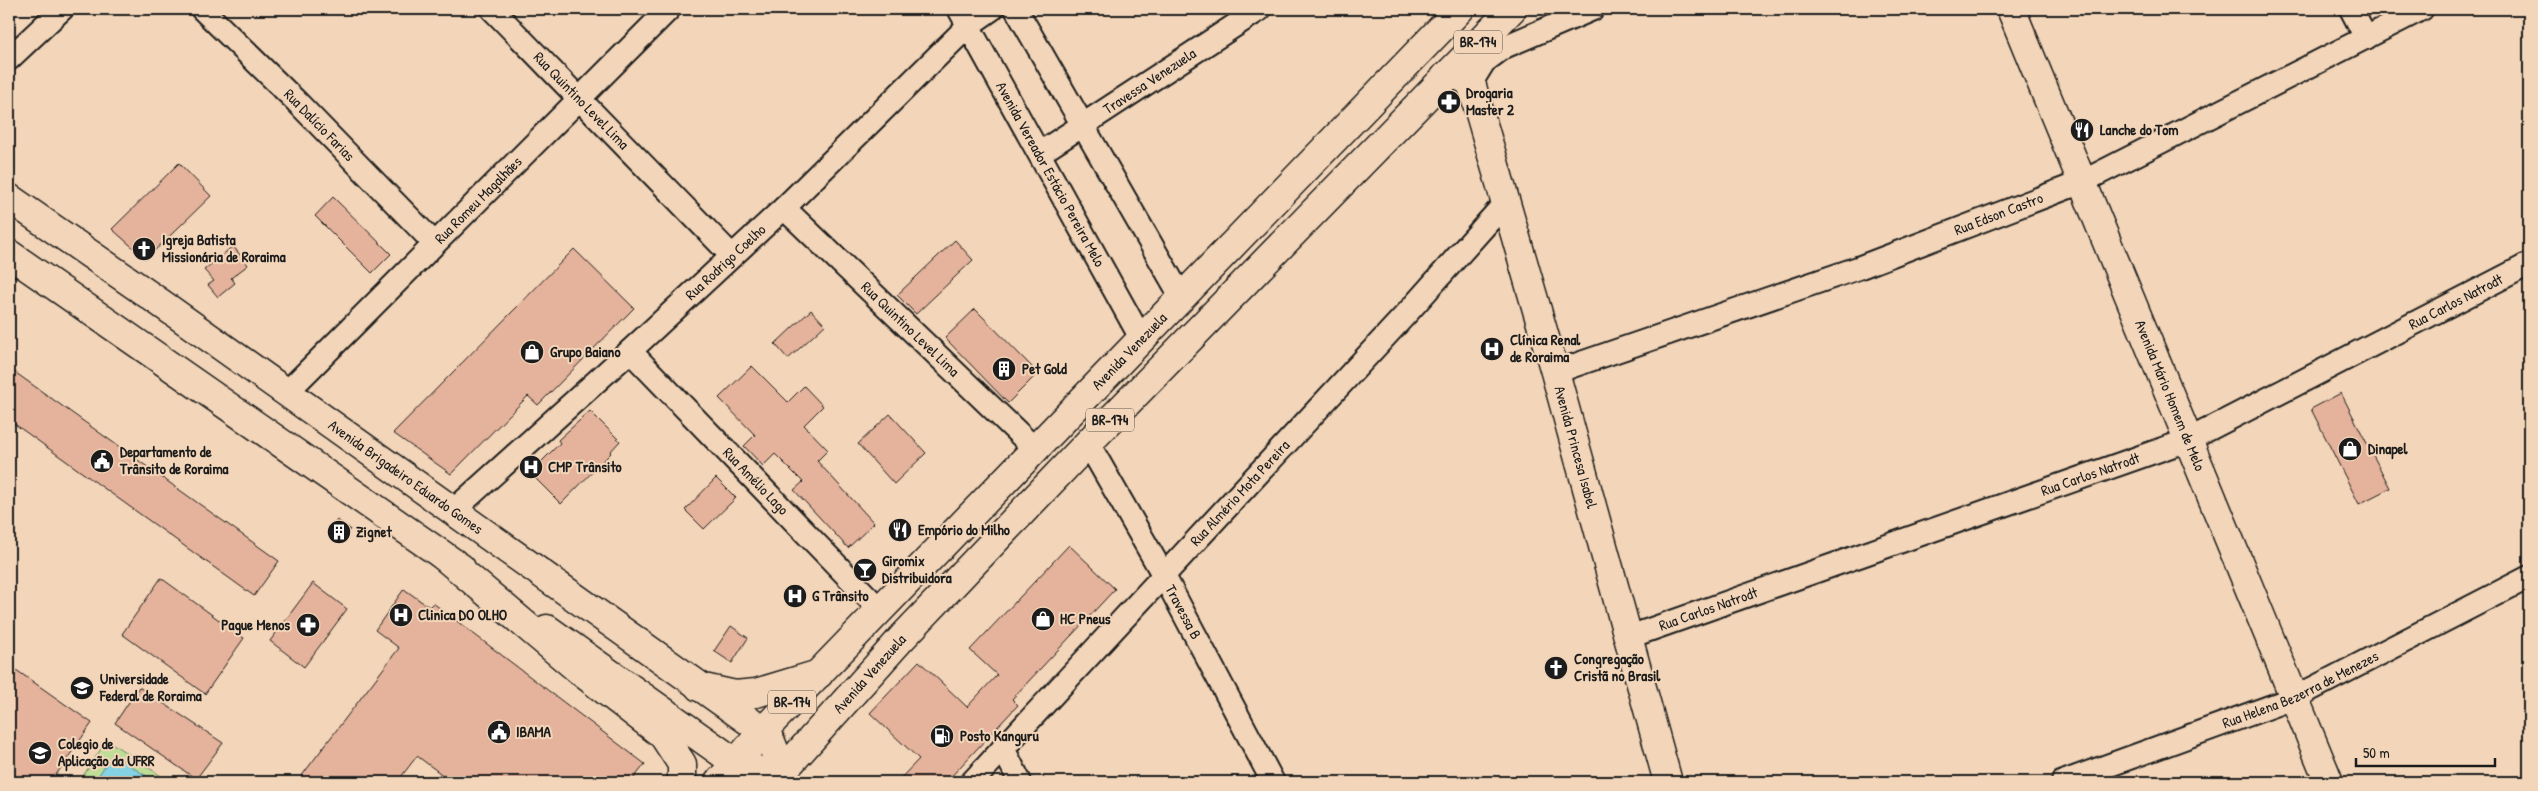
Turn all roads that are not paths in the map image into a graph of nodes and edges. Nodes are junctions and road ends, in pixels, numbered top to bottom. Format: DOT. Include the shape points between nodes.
graph roads {
  1 [pos="62,9"];
  2 [pos="202,9"];
  3 [pos="492,9"];
  4 [pos="669,9"];
  5 [pos="992,9"];
  6 [pos="1016,9"];
  7 [pos="1260,9"];
  8 [pos="1460,9"];
  9 [pos="1512,9"];
  10 [pos="2011,9"];
  11 [pos="2351,9"];
  12 [pos="2422,9"];
  13 [pos="1579,11"];
  14 [pos="964,17"];
  15 [pos="2366,38"];
  16 [pos="9,59"];
  17 [pos="1458,80"];
  18 [pos="580,99"];
  19 [pos="1083,124"];
  20 [pos="1342,132"];
  21 [pos="1040,153"];
  22 [pos="1360,166"];
  23 [pos="2082,182"];
  24 [pos="9,198"];
  25 [pos="1506,202"];
  26 [pos="784,208"];
  27 [pos="434,243"];
  28 [pos="9,254"];
  29 [pos="732,256"];
  30 [pos="2529,264"];
  31 [pos="1182,298"];
  32 [pos="1142,340"];
  33 [pos="630,351"];
  34 [pos="1555,372"];
  35 [pos="287,392"];
  36 [pos="2188,440"];
  37 [pos="1088,444"];
  38 [pos="1036,450"];
  39 [pos="453,511"];
  40 [pos="441,554"];
  41 [pos="1164,576"];
  42 [pos="2529,577"];
  43 [pos="881,611"];
  44 [pos="1629,637"];
  45 [pos="820,674"];
  46 [pos="699,687"];
  47 [pos="2294,698"];
  48 [pos="763,731"];
  49 [pos="1003,748"];
  50 [pos="727,773"];
  51 [pos="778,777"];
  52 [pos="682,782"];
  53 [pos="972,782"];
  54 [pos="1020,782"];
  55 [pos="1273,782"];
  56 [pos="1668,782"];
  57 [pos="2063,782"];
  58 [pos="2329,782"];
  1 -- 16 [label="street"];
  2 -- 27 [label="street, Rua Dalício Farias"];
  3 -- 18 [label="street, Rua Quintino Level Lima"];
  4 -- 18 [label="street, Rua Romeu Magalhães"];
  5 -- 14 [label="street, Rua Rodrigo Coelho"];
  6 -- 19 [label="street"];
  7 -- 19 [label="street, Travessa Venezuela"];
  8 -- 20 [label="main road, Avenida Venezuela / BR-174"];
  9 -- 17 [label="main road, Avenida Venezuela / BR-174"];
  10 -- 23 [label="main road, Avenida Mário Homem de Melo"];
  11 -- 15 [label="street"];
  12 -- 15 [label="street, Rua Edson Castro"];
  13 -- 17 [label="street" via="1504,47"];
  14 -- 21 [label="street, Avenida Vereador Estácio Pereira Melo"];
  14 -- 26 [label="street, Rua Rodrigo Coelho"];
  15 -- 23 [label="street, Rua Edson Castro"];
  17 -- 22 [label="main road, Avenida Venezuela / BR-174"];
  17 -- 25 [label="main road, Avenida Princesa Isabel"];
  18 -- 27 [label="street, Rua Romeu Magalhães"];
  18 -- 29 [label="street, Rua Quintino Level Lima"];
  19 -- 21 [label="street, Travessa Venezuela"];
  19 -- 31 [label="street"];
  20 -- 22 [label="main road" via="1333,150 1337,163 1344,168"];
  20 -- 31 [label="main road, Avenida Venezuela / BR-174"];
  21 -- 32 [label="street, Avenida Vereador Estácio Pereira Melo"];
  22 -- 37 [label="main road, Avenida Venezuela / BR-174"];
  23 -- 34 [label="street, Rua Edson Castro" via="1858,268"];
  23 -- 36 [label="main road, Avenida Mário Homem de Melo"];
  24 -- 35 [label="main road, Avenida Brigadeiro Eduardo Gomes"];
  25 -- 34 [label="main road, Avenida Princesa Isabel"];
  25 -- 41 [label="street, Rua Almério Mota Pereira"];
  26 -- 29 [label="street, Rua Rodrigo Coelho"];
  26 -- 38 [label="street, Rua Quintino Level Lima"];
  27 -- 35 [label="street, Rua Romeu Magalhães"];
  28 -- 40 [label="main road"];
  29 -- 33 [label="street, Rua Rodrigo Coelho"];
  30 -- 36 [label="street, Rua Carlos Natrodt"];
  31 -- 32 [label="main road, Avenida Venezuela / BR-174"];
  32 -- 38 [label="main road, Avenida Venezuela / BR-174"];
  33 -- 39 [label="street, Rua Rodrigo Coelho"];
  33 -- 43 [label="street, Rua Amélio Lago"];
  34 -- 44 [label="main road, Avenida Princesa Isabel"];
  35 -- 39 [label="main road, Avenida Brigadeiro Eduardo Gomes"];
  36 -- 44 [label="street, Rua Carlos Natrodt"];
  36 -- 47 [label="main road, Avenida Mário Homem de Melo"];
  37 -- 41 [label="street, Travessa B"];
  37 -- 51 [label="main road, Avenida Venezuela / BR-174" via="901,639"];
  38 -- 43 [label="main road, Avenida Venezuela / BR-174"];
  39 -- 46 [label="main road, Avenida Brigadeiro Eduardo Gomes"];
  40 -- 50 [label="main road"];
  40 -- 52 [label="main road" via="580,671 664,735 682,764"];
  41 -- 49 [label="street, Rua Almério Mota Pereira"];
  41 -- 55 [label="street, Travessa B"];
  42 -- 47 [label="street, Rua Helena Bezerra de Menezes"];
  43 -- 45 [label="main road, Avenida Venezuela / BR-174"];
  44 -- 56 [label="main road, Avenida Princesa Isabel"];
  45 -- 46 [label="main road" via="756,693 735,695"];
  45 -- 48 [label="main road, Avenida Venezuela / BR-174"];
  46 -- 48 [label="main road, Avenida Brigadeiro Eduardo Gomes"];
  47 -- 57 [label="street, Rua Helena Bezerra de Menezes"];
  47 -- 58 [label="main road, Avenida Mário Homem de Melo"];
  48 -- 50 [label="main road, Avenida Venezuela / BR-174"];
  48 -- 51 [label="main road, Avenida Brigadeiro Eduardo Gomes" via="770,742"];
  49 -- 53 [label="street, Rua Almério Mota Pereira"];
  49 -- 54 [label="street"];
  50 -- 51 [label="main road"];
}
